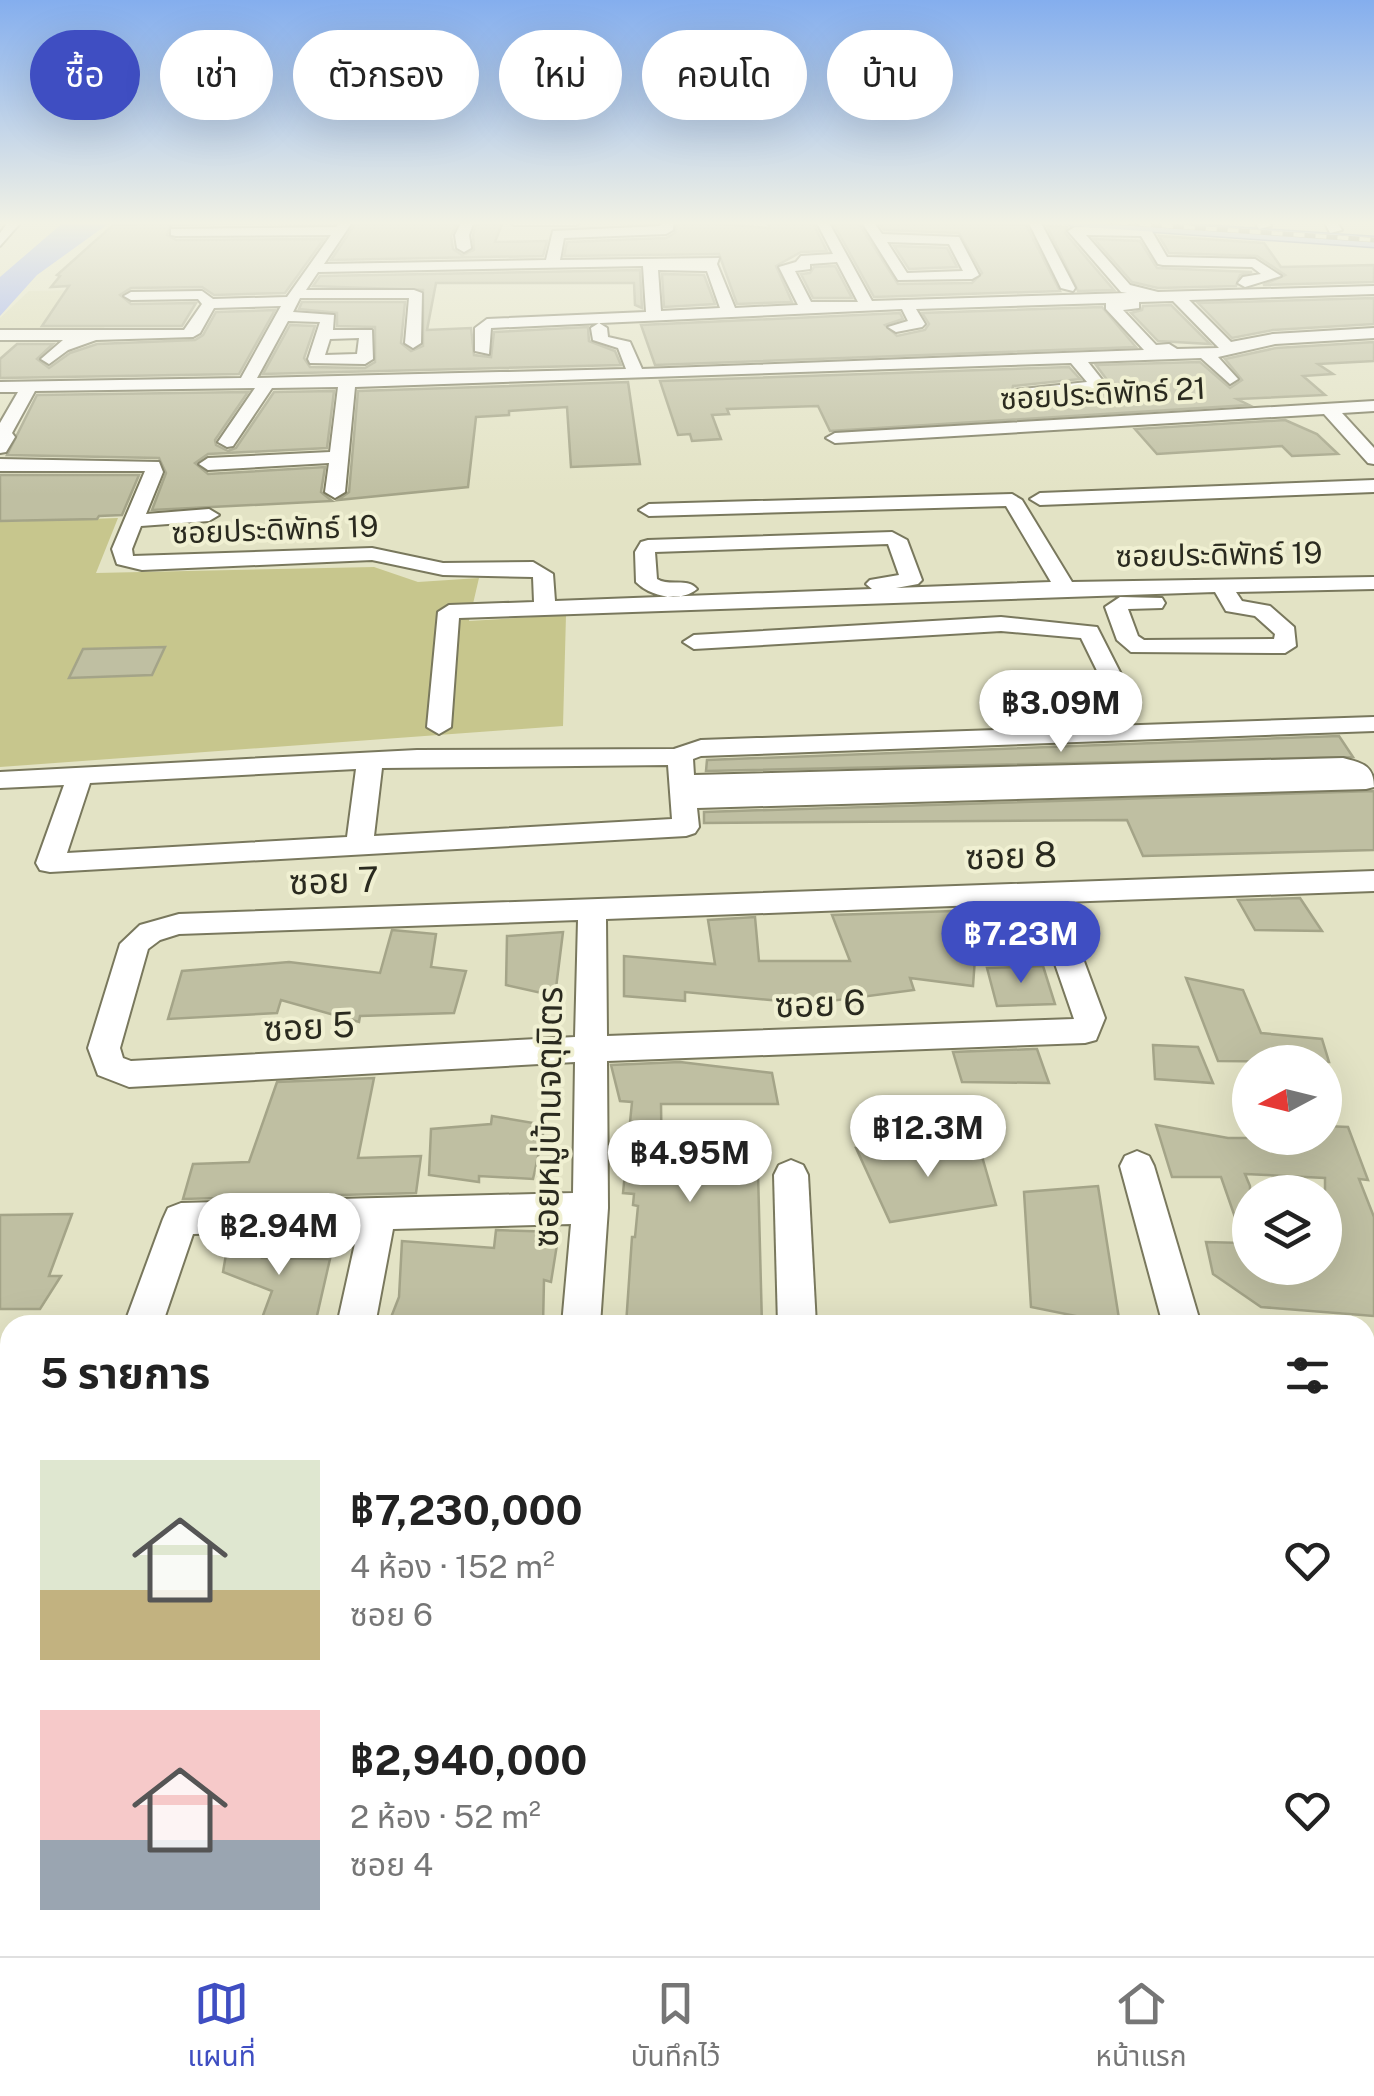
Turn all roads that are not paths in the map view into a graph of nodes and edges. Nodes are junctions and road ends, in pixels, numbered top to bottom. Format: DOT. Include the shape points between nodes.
graph roads {
  1 [pos="205,312"];
  2 [pos="287,312"];
  3 [pos="318,312"];
  4 [pos="416,312"];
  5 [pos="722,312"];
  6 [pos="911,312"];
  7 [pos="1118,312"];
  8 [pos="1192,312"];
  9 [pos="654,315"];
  10 [pos="599,328"];
  11 [pos="896,328"];
  12 [pos="1374,333"];
  13 [pos="0,335"];
  14 [pos="323,335"];
  15 [pos="89,336"];
  16 [pos="413,342"];
  17 [pos="1255,346"];
  18 [pos="1227,347"];
  19 [pos="483,351"];
  20 [pos="1205,353"];
  21 [pos="1076,358"];
  22 [pos="49,359"];
  23 [pos="364,359"];
  24 [pos="782,368"];
  25 [pos="413,369"];
  26 [pos="636,373"];
  27 [pos="1230,379"];
  28 [pos="246,384"];
  29 [pos="348,384"];
  30 [pos="266,385"];
  31 [pos="0,387"];
  32 [pos="29,387"];
  33 [pos="791,388"];
  34 [pos="1020,394"];
  35 [pos="1374,406"];
  36 [pos="1328,408"];
  37 [pos="835,438"];
  38 [pos="226,442"];
  39 [pos="0,448"];
  40 [pos="338,457"];
  41 [pos="1374,458"];
  42 [pos="208,464"];
  43 [pos="0,465"];
  44 [pos="1374,486"];
  45 [pos="334,492"];
  46 [pos="1040,499"];
  47 [pos="649,510"];
  48 [pos="209,514"];
  49 [pos="132,521"];
  50 [pos="1374,583"];
  51 [pos="1065,588"];
  52 [pos="887,592"];
  53 [pos="1226,593"];
  54 [pos="545,608"];
  55 [pos="916,631"];
  56 [pos="694,642"];
  57 [pos="1113,682"];
  58 [pos="1374,724"];
  59 [pos="438,727"];
  60 [pos="370,761"];
  61 [pos="682,774"];
  62 [pos="80,776"];
  63 [pos="0,780"];
  64 [pos="1369,789"];
  65 [pos="359,847"];
  66 [pos="1374,881"];
  67 [pos="1044,892"];
  68 [pos="592,911"];
  69 [pos="120,994"];
  70 [pos="589,1050"];
  71 [pos="1137,1166"];
  72 [pos="791,1175"];
  73 [pos="590,1208"];
  74 [pos="379,1212"];
  75 [pos="148,1315"];
  76 [pos="358,1315"];
  77 [pos="582,1315"];
  78 [pos="797,1315"];
  79 [pos="1179,1315"];
  1 -- 15 [label="street" via="188,334"];
  2 -- 28 [label="street"];
  3 -- 14 [label="street" via="329,318"];
  4 -- 16 [label="street"];
  5 -- 9 [label="street"];
  6 -- 11 [label="street" via="917,324"];
  7 -- 18 [label="street" via="1152,350"];
  8 -- 18 [label="street"];
  9 -- 19 [label="street" via="487,324"];
  10 -- 26 [label="street" via="601,340 624,344"];
  12 -- 17 [label="street" via="1273,339"];
  13 -- 15 [label="street"];
  14 -- 23 [label="street" via="367,333"];
  14 -- 23 [label="street" via="316,360"];
  15 -- 22 [label="street" via="62,344"];
  17 -- 18 [label="street"];
  17 -- 20 [label="street"];
  20 -- 21 [label="street"];
  20 -- 27 [label="street"];
  21 -- 24 [label="street"];
  21 -- 34 [label="street" via="1099,386"];
  23 -- 25 [label="street" via="367,367"];
  24 -- 26 [label="street"];
  24 -- 33 [label="street"];
  26 -- 29 [label="street"];
  28 -- 30 [label="street"];
  28 -- 32 [label="street"];
  29 -- 30 [label="street"];
  29 -- 40 [label="street"];
  30 -- 38 [label="street"];
  31 -- 32 [label="street"];
  32 -- 39 [label="street"];
  35 -- 36 [label="street, ซอยประดิพัทธ์ 21"];
  36 -- 37 [label="street, ซอยประดิพัทธ์ 21"];
  36 -- 41 [label="street"];
  40 -- 42 [label="street"];
  40 -- 45 [label="street"];
  43 -- 49 [label="street, ซอยประดิพัทธ์ 19" via="152,466"];
  44 -- 46 [label="street"];
  47 -- 51 [label="street" via="1012,500"];
  48 -- 49 [label="street"];
  49 -- 54 [label="street, ซอยประดิพัทธ์ 19" via="124,560 142,564 372,554 443,569 533,568 543,574"];
  50 -- 53 [label="street, ซอยประดิพัทธ์ 19"];
  51 -- 52 [label="street, ซอยประดิพัทธ์ 19"];
  51 -- 53 [label="street, ซอยประดิพัทธ์ 19"];
  52 -- 52 [label="street" via="910,580 892,538 655,543 645,552 648,582 660,590"];
  52 -- 54 [label="street, ซอยประดิพัทธ์ 19"];
  52 -- 55 [label="street"];
  53 -- 53 [label="street" via="1242,610 1269,616 1288,642 1272,648 1139,647 1128,640 1116,611 1120,603"];
  54 -- 59 [label="street" via="449,612"];
  55 -- 56 [label="street"];
  55 -- 57 [label="street" via="1001,624 1085,630"];
  58 -- 61 [label="street" via="700,748"];
  60 -- 61 [label="street"];
  60 -- 62 [label="street"];
  60 -- 65 [label="street"];
  61 -- 64 [label="street" via="1343,766 1356,770"];
  61 -- 65 [label="street" via="686,827"];
  62 -- 63 [label="street"];
  62 -- 65 [label="street" via="50,864"];
  66 -- 67 [label="street, ซอย 8"];
  67 -- 68 [label="street, ซอย 8"];
  67 -- 70 [label="street, ซอย 6" via="1090,1018 1084,1031"];
  68 -- 69 [label="street, ซอย 7" via="179,924 136,944"];
  68 -- 70 [label="street, ซอยหมู่บ้านจตุมิตร"];
  69 -- 70 [label="street, ซอย 5" via="104,1048 109,1066 128,1074"];
  70 -- 73 [label="street, ซอยหมู่บ้านจตุมิตร"];
  71 -- 79 [label="street"];
  72 -- 78 [label="street"];
  73 -- 74 [label="street"];
  73 -- 77 [label="street, ซอยหมู่บ้านจตุมิตร"];
  74 -- 75 [label="street" via="182,1218"];
  74 -- 76 [label="street"];
}
